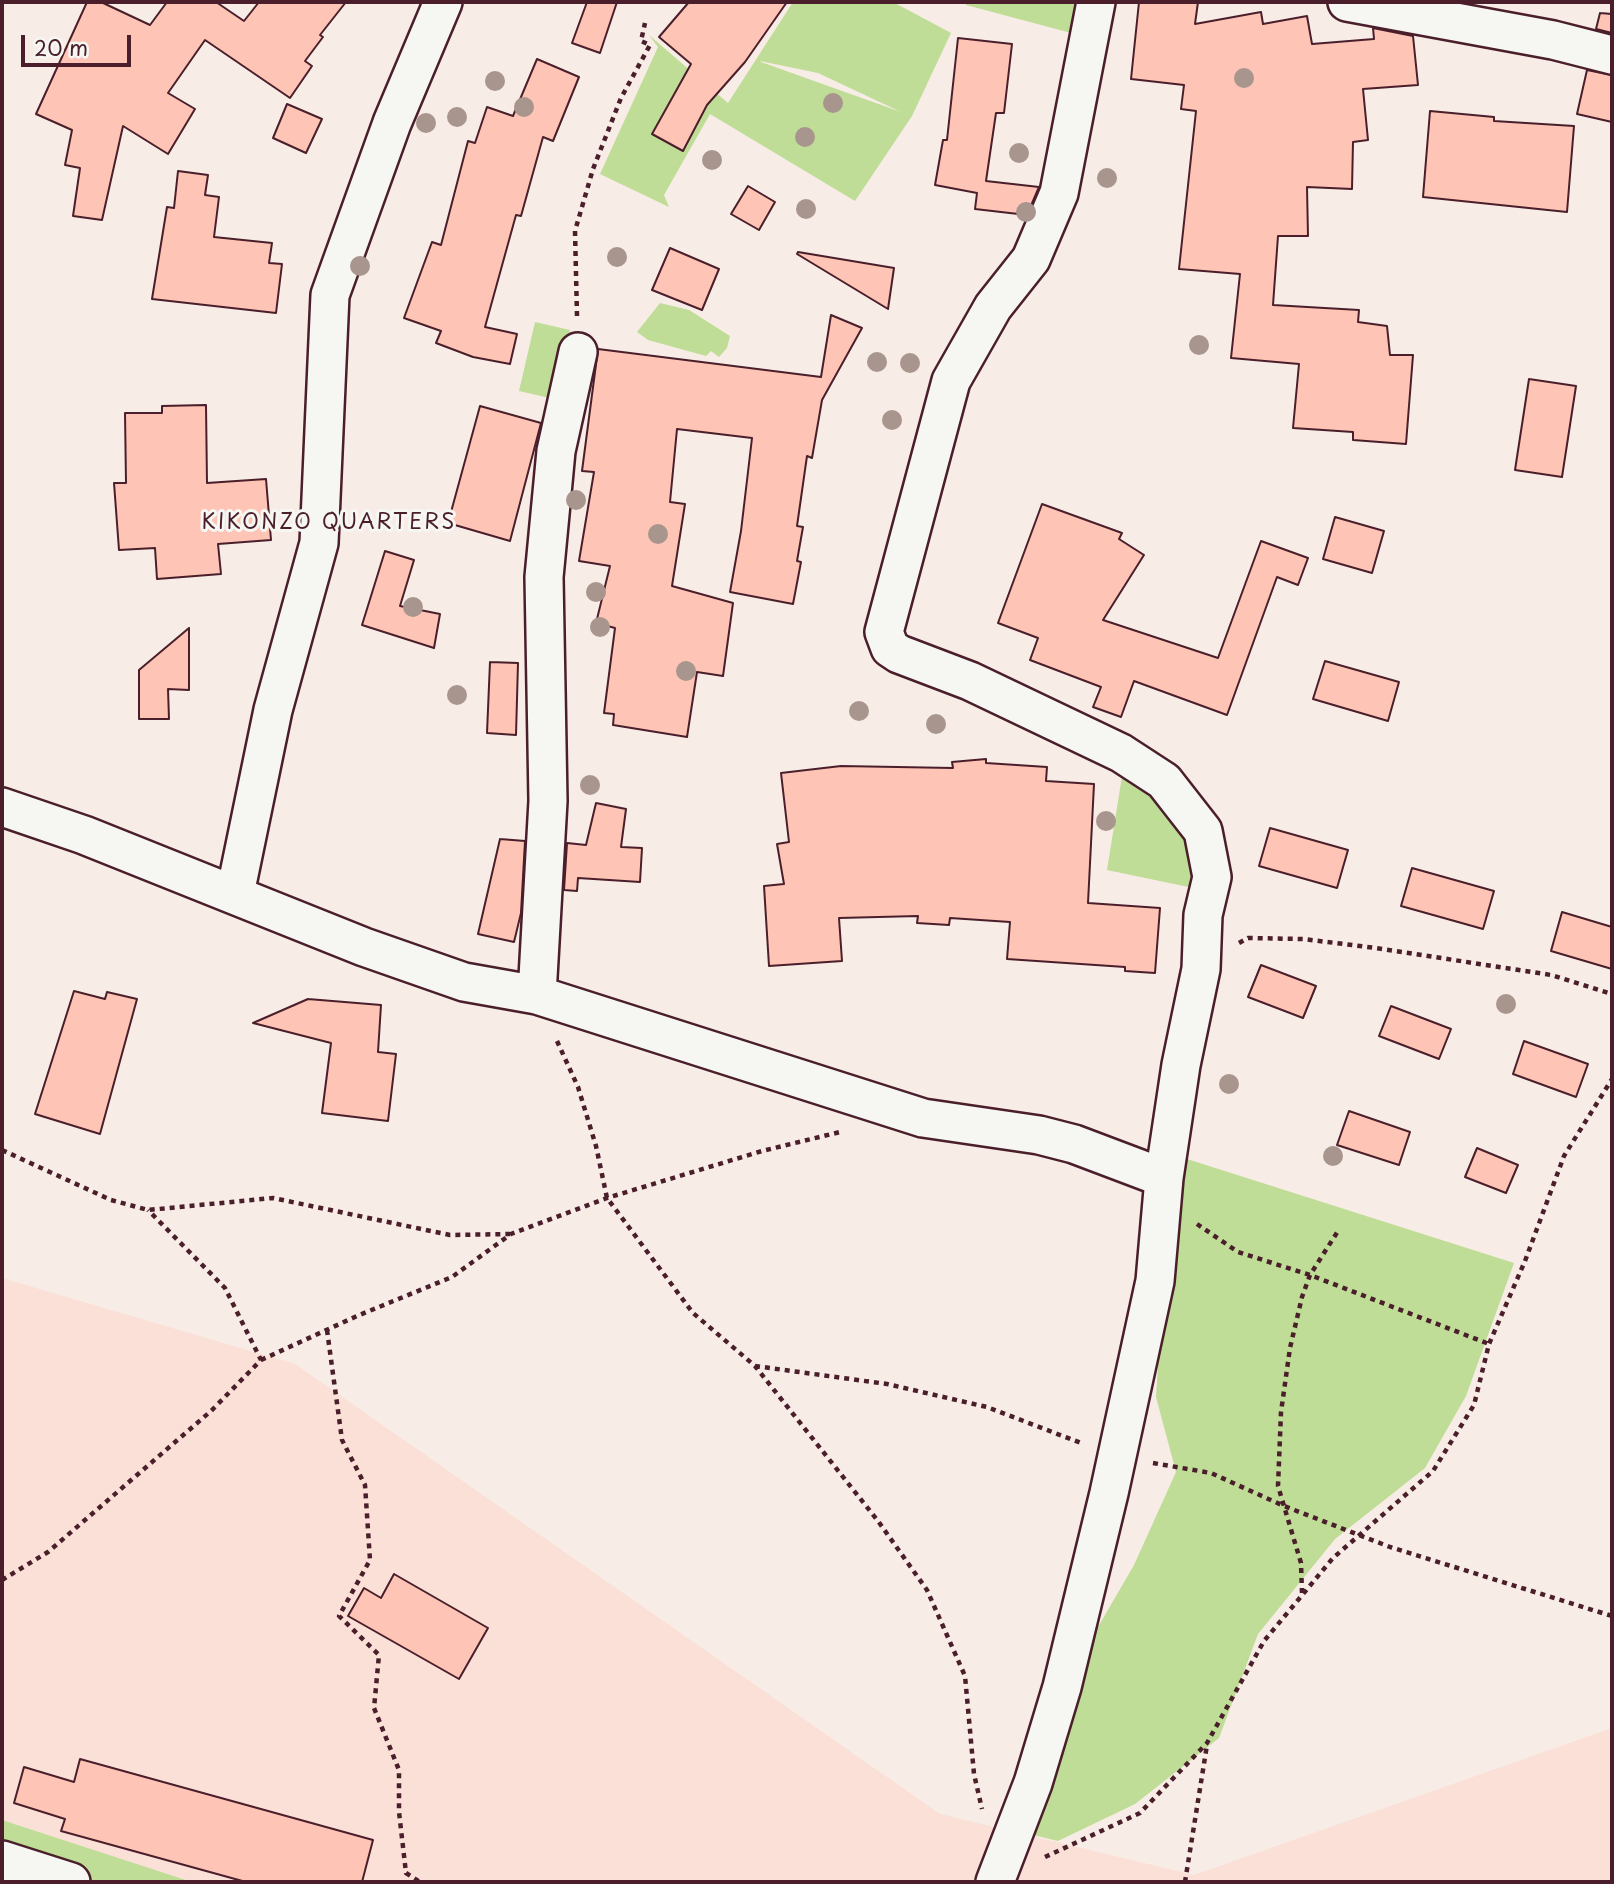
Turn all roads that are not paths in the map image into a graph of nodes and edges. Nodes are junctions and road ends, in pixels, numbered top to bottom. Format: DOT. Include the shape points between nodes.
graph roads {
  1 [pos="443,2"];
  2 [pos="1097,2"];
  3 [pos="1347,2"];
  4 [pos="1612,55"];
  5 [pos="578,352"];
  6 [pos="2,807"];
  7 [pos="235,894"];
  8 [pos="537,995"];
  9 [pos="1164,1178"];
  10 [pos="2,1860"];
  11 [pos="996,1881"];
  12 [pos="71,1882"];
  1 -- 7 [label="street" via="392,123 330,295 319,543 273,710"];
  2 -- 9 [label="street" via="1059,192 1031,259 993,307 951,381 884,632 890,648 899,653 970,681 1108,747 1164,781 1203,831 1212,877 1203,915 1201,969"];
  3 -- 4 [label="street"];
  5 -- 8 [label="street" via="556,451 544,578 548,801"];
  6 -- 7 [label="street"];
  7 -- 8 [label="street" via="464,982"];
  8 -- 9 [label="street" via="923,1118 1039,1135"];
  9 -- 11 [label="street" via="1155,1281 1062,1687"];
  10 -- 12 [label="street"];
}
